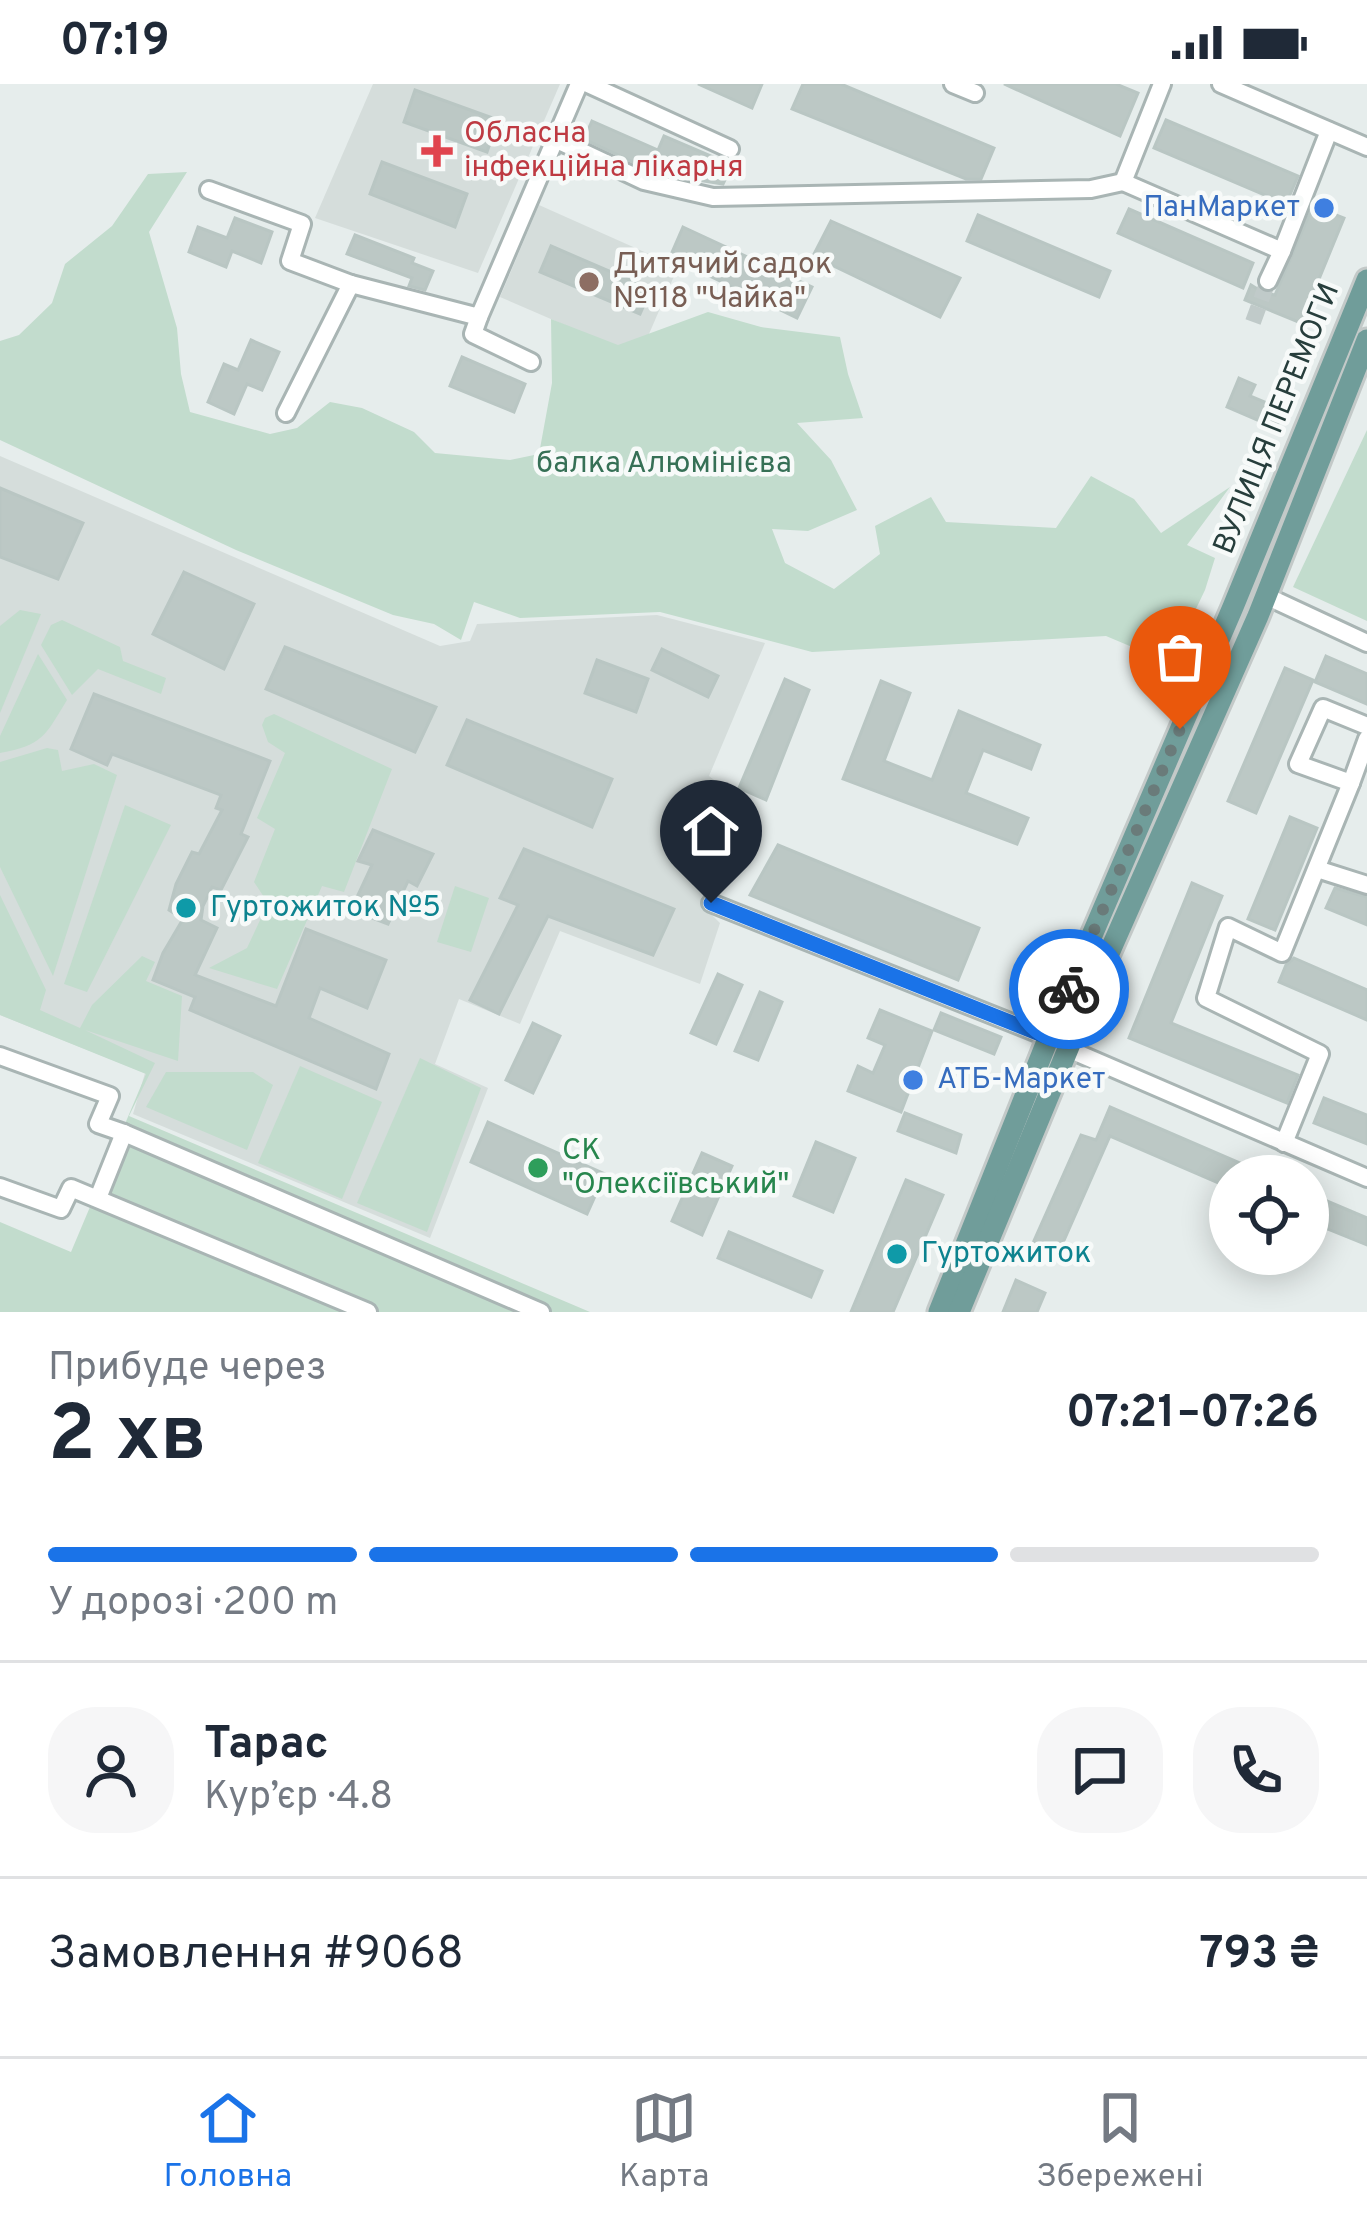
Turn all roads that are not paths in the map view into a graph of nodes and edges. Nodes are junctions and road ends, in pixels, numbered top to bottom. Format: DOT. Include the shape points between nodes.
graph roads {
  1 [pos="579,84"];
  2 [pos="588,84"];
  3 [pos="953,84"];
  4 [pos="1162,84"];
  5 [pos="1221,84"];
  6 [pos="975,93"];
  7 [pos="1329,130"];
  8 [pos="557,140"];
  9 [pos="1367,147"];
  10 [pos="730,148"];
  11 [pos="1123,182"];
  12 [pos="209,190"];
  13 [pos="688,193"];
  14 [pos="682,213"];
  15 [pos="1282,251"];
  16 [pos="1367,280"];
  17 [pos="1268,281"];
  18 [pos="351,284"];
  19 [pos="479,316"];
  20 [pos="1367,340"];
  21 [pos="531,362"];
  22 [pos="286,413"];
  23 [pos="1242,585"];
  24 [pos="1266,596"];
  25 [pos="1367,643"];
  26 [pos="1367,726"];
  27 [pos="1367,739"];
  28 [pos="1351,783"];
  29 [pos="1317,868"];
  30 [pos="1367,885"];
  31 [pos="711,903"];
  32 [pos="1059,1044"];
  33 [pos="0,1056"];
  34 [pos="124,1133"];
  35 [pos="1284,1143"];
  36 [pos="1367,1178"];
  37 [pos="0,1187"];
  38 [pos="98,1198"];
  39 [pos="368,1312"];
  40 [pos="541,1312"];
  41 [pos="939,1312"];
  42 [pos="959,1312"];
  1 -- 8 [label="street"];
  2 -- 10 [label="street"];
  3 -- 6 [label="street"];
  4 -- 11 [label="street"];
  5 -- 7 [label="street"];
  7 -- 9 [label="street"];
  7 -- 15 [label="street"];
  8 -- 13 [label="street"];
  8 -- 19 [label="street"];
  11 -- 13 [label="street" via="1059,190"];
  11 -- 15 [label="street"];
  12 -- 18 [label="street" via="302,224 290,261"];
  13 -- 14 [label="street"];
  15 -- 17 [label="street"];
  16 -- 23 [label="main road, ВУЛИЦЯ ПЕРЕМОГИ"];
  18 -- 19 [label="street"];
  18 -- 22 [label="street"];
  19 -- 21 [label="street" via="473,334"];
  20 -- 24 [label="main road, ВУЛИЦЯ ПЕРЕМОГИ"];
  23 -- 24 [label="main road"];
  23 -- 32 [label="main road, ВУЛИЦЯ ПЕРЕМОГИ"];
  24 -- 25 [label="street"];
  24 -- 32 [label="main road, ВУЛИЦЯ ПЕРЕМОГИ"];
  26 -- 28 [label="street" via="1323,708 1298,764"];
  27 -- 28 [label="street"];
  28 -- 29 [label="street"];
  29 -- 30 [label="street"];
  29 -- 35 [label="street" via="1282,953 1228,927 1206,998 1320,1054"];
  31 -- 32 [label="street"];
  32 -- 35 [label="street"];
  32 -- 41 [label="main road, ВУЛИЦЯ ПЕРЕМОГИ"];
  32 -- 42 [label="main road, ВУЛИЦЯ ПЕРЕМОГИ"];
  33 -- 34 [label="street" via="110,1096 98,1124"];
  34 -- 38 [label="street"];
  34 -- 40 [label="street"];
  35 -- 36 [label="street"];
  37 -- 38 [label="street" via="61,1209 71,1188"];
  38 -- 39 [label="street"];
}
